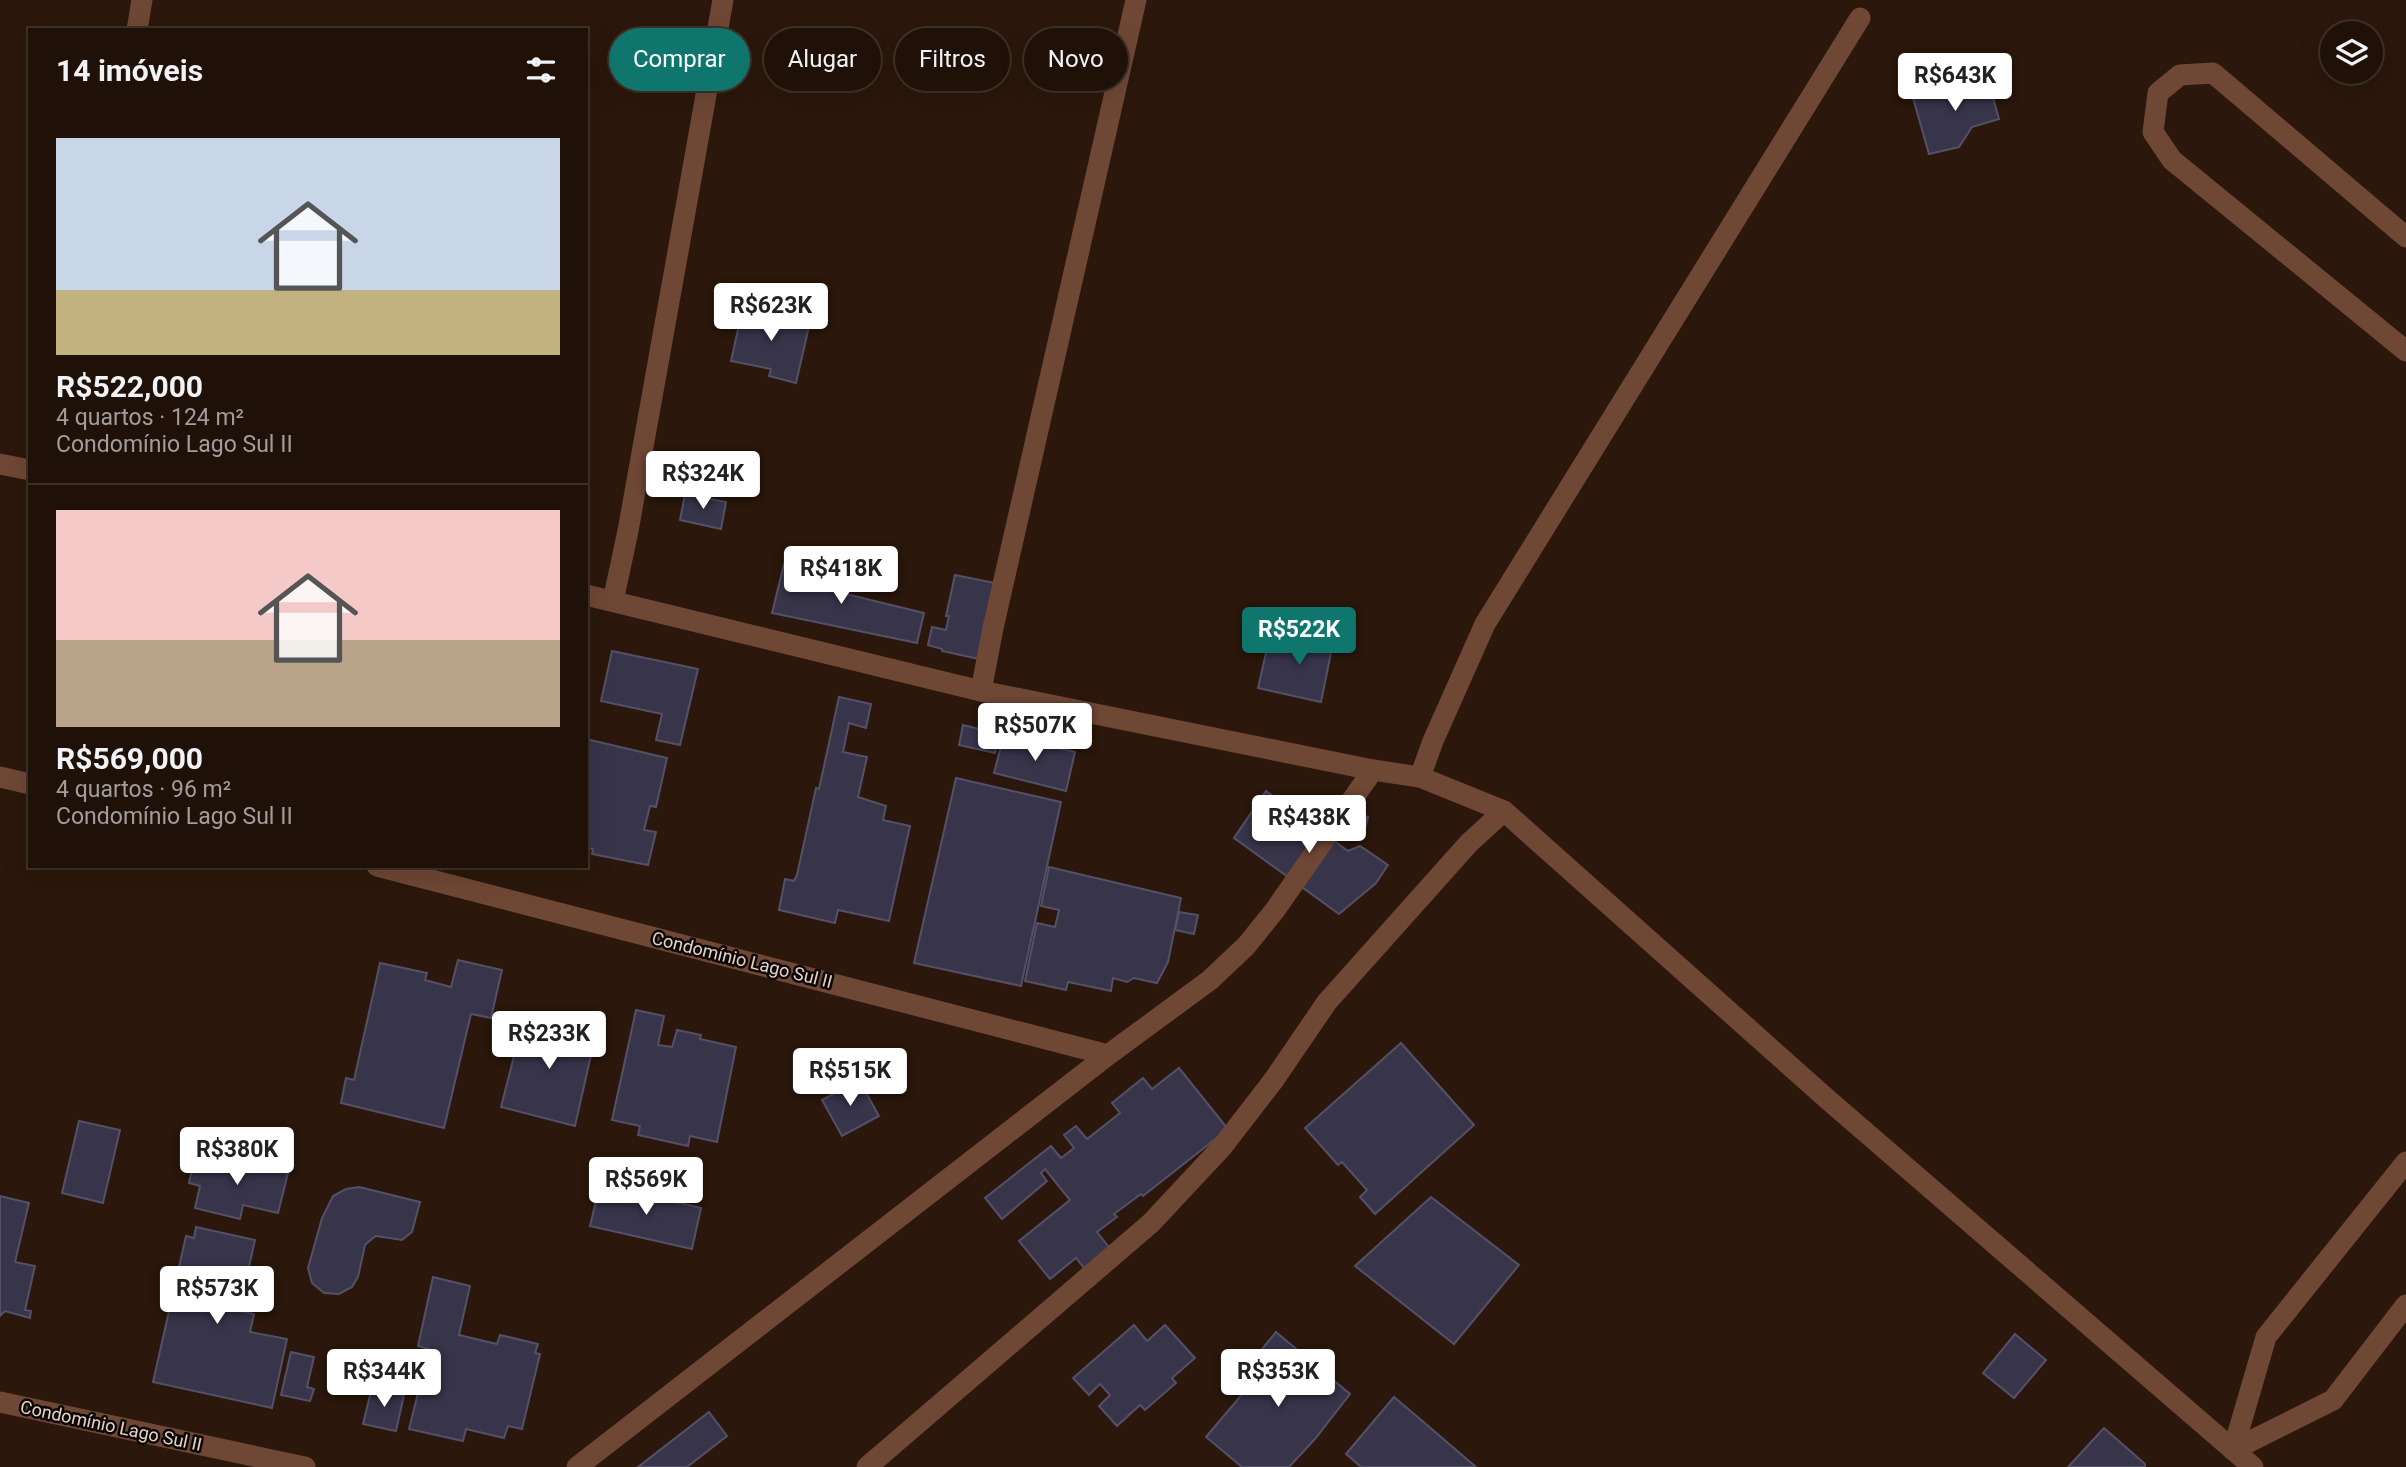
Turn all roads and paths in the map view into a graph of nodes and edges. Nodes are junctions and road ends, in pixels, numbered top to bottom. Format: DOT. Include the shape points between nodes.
graph roads {
  1 [pos="142,0"];
  2 [pos="723,0"];
  3 [pos="1136,0"];
  4 [pos="1860,18"];
  5 [pos="137,28"];
  6 [pos="2406,237"];
  7 [pos="2406,351"];
  8 [pos="0,464"];
  9 [pos="28,470"];
  10 [pos="588,596"];
  11 [pos="613,601"];
  12 [pos="981,691"];
  13 [pos="1373,769"];
  14 [pos="0,777"];
  15 [pos="1420,777"];
  16 [pos="28,784"];
  17 [pos="1504,811"];
  18 [pos="385,868"];
  19 [pos="1108,1055"];
  20 [pos="2406,1162"];
  21 [pos="2406,1305"];
  22 [pos="0,1402"];
  23 [pos="2233,1450"];
  24 [pos="305,1467"];
  25 [pos="577,1467"];
  26 [pos="867,1467"];
  27 [pos="2253,1467"];
  1 -- 5 [label="street"];
  2 -- 11 [label="street"];
  3 -- 12 [label="street"];
  4 -- 15 [label="street" via="1485,624"];
  6 -- 7 [label="street" via="2213,73 2180,75 2158,93 2153,132 2172,160"];
  8 -- 9 [label="street"];
  10 -- 11 [label="street"];
  11 -- 12 [label="street"];
  12 -- 13 [label="street"];
  13 -- 15 [label="street"];
  13 -- 19 [label="street" via="1246,946 1210,980"];
  14 -- 16 [label="street"];
  15 -- 17 [label="street"];
  17 -- 23 [label="street" via="1826,1098"];
  17 -- 26 [label="street" via="1469,843 1327,1002 1222,1147 1151,1223"];
  18 -- 19 [label="street, Condomínio Lago Sul II"];
  19 -- 25 [label="street"];
  20 -- 23 [label="street" via="2266,1337"];
  21 -- 23 [label="street" via="2333,1400"];
  22 -- 24 [label="street, Condomínio Lago Sul II"];
  23 -- 27 [label="street"];
}
